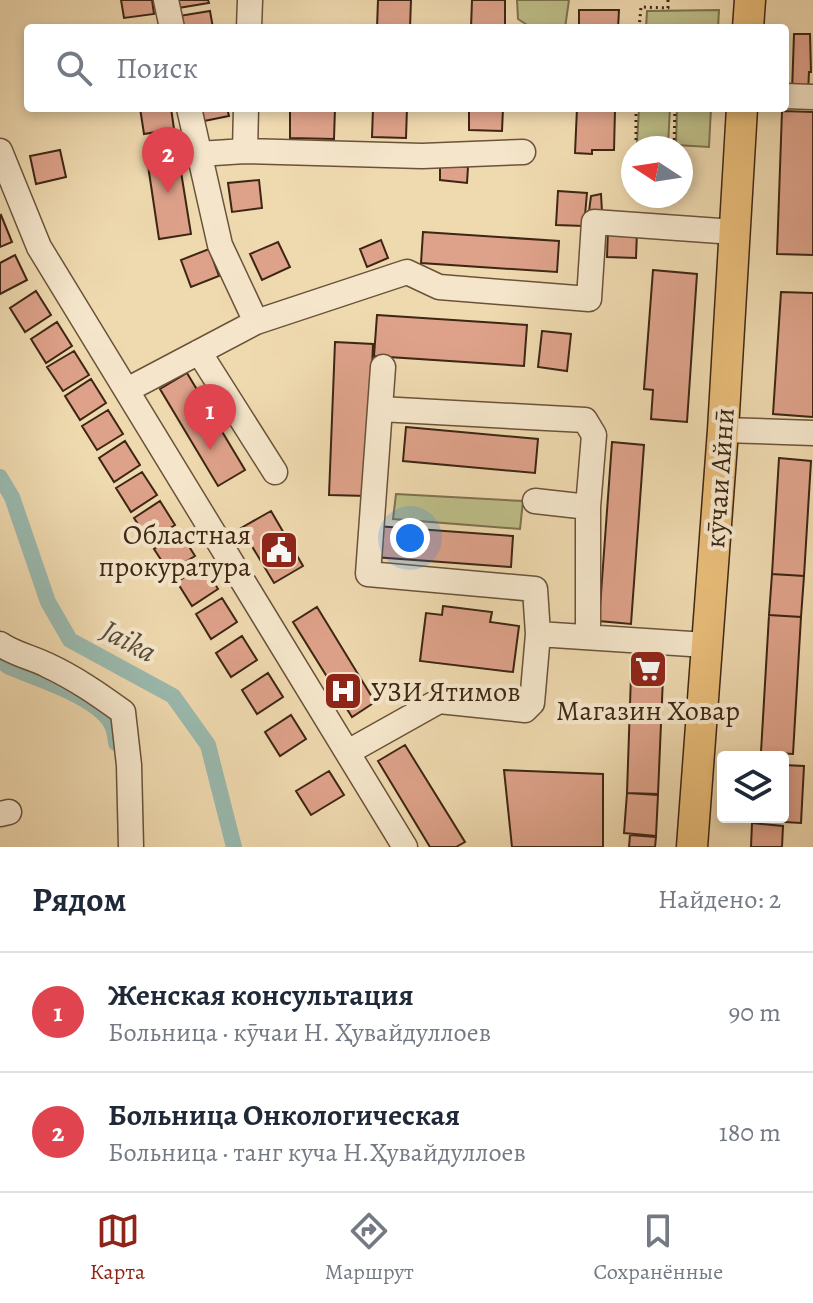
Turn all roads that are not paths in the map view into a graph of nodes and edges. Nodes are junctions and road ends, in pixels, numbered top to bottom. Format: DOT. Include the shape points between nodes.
graph roads {
  1 [pos="166,0"];
  2 [pos="250,0"];
  3 [pos="750,0"];
  4 [pos="171,24"];
  5 [pos="249,24"];
  6 [pos="748,24"];
  7 [pos="789,96"];
  8 [pos="813,97"];
  9 [pos="190,112"];
  10 [pos="246,112"];
  11 [pos="742,112"];
  12 [pos="0,151"];
  13 [pos="245,151"];
  14 [pos="523,152"];
  15 [pos="199,154"];
  16 [pos="734,232"];
  17 [pos="256,322"];
  18 [pos="199,352"];
  19 [pos="383,367"];
  20 [pos="127,390"];
  21 [pos="380,409"];
  22 [pos="723,430"];
  23 [pos="813,433"];
  24 [pos="275,472"];
  25 [pos="535,501"];
  26 [pos="588,507"];
  27 [pos="538,634"];
  28 [pos="588,637"];
  29 [pos="0,644"];
  30 [pos="706,645"];
  31 [pos="348,752"];
  32 [pos="131,847"];
  33 [pos="405,847"];
  34 [pos="692,847"];
  1 -- 4 [label="street"];
  2 -- 5 [label="street"];
  3 -- 6 [label="main road"];
  7 -- 8 [label="street"];
  9 -- 15 [label="street"];
  10 -- 13 [label="street"];
  11 -- 16 [label="main road, кӯчаи Айнӣ"];
  12 -- 20 [label="street" via="39,247"];
  13 -- 14 [label="street" via="422,156"];
  13 -- 15 [label="street"];
  15 -- 17 [label="street" via="220,245"];
  16 -- 17 [label="street" via="594,222 589,299 439,287 407,272"];
  16 -- 22 [label="main road, кӯчаи Айнӣ"];
  17 -- 18 [label="street"];
  18 -- 20 [label="street"];
  18 -- 24 [label="street"];
  19 -- 21 [label="street"];
  20 -- 31 [label="street"];
  21 -- 26 [label="street" via="585,420 594,435"];
  21 -- 27 [label="street" via="368,574 535,589"];
  22 -- 23 [label="street"];
  22 -- 30 [label="main road, кӯчаи Айнӣ"];
  25 -- 26 [label="street"];
  26 -- 28 [label="street"];
  27 -- 28 [label="street"];
  27 -- 31 [label="street" via="532,703 525,710 439,701"];
  28 -- 30 [label="street"];
  29 -- 32 [label="street" via="83,682 123,712"];
  30 -- 34 [label="main road, кӯчаи Айнӣ"];
  31 -- 33 [label="street"];
}
